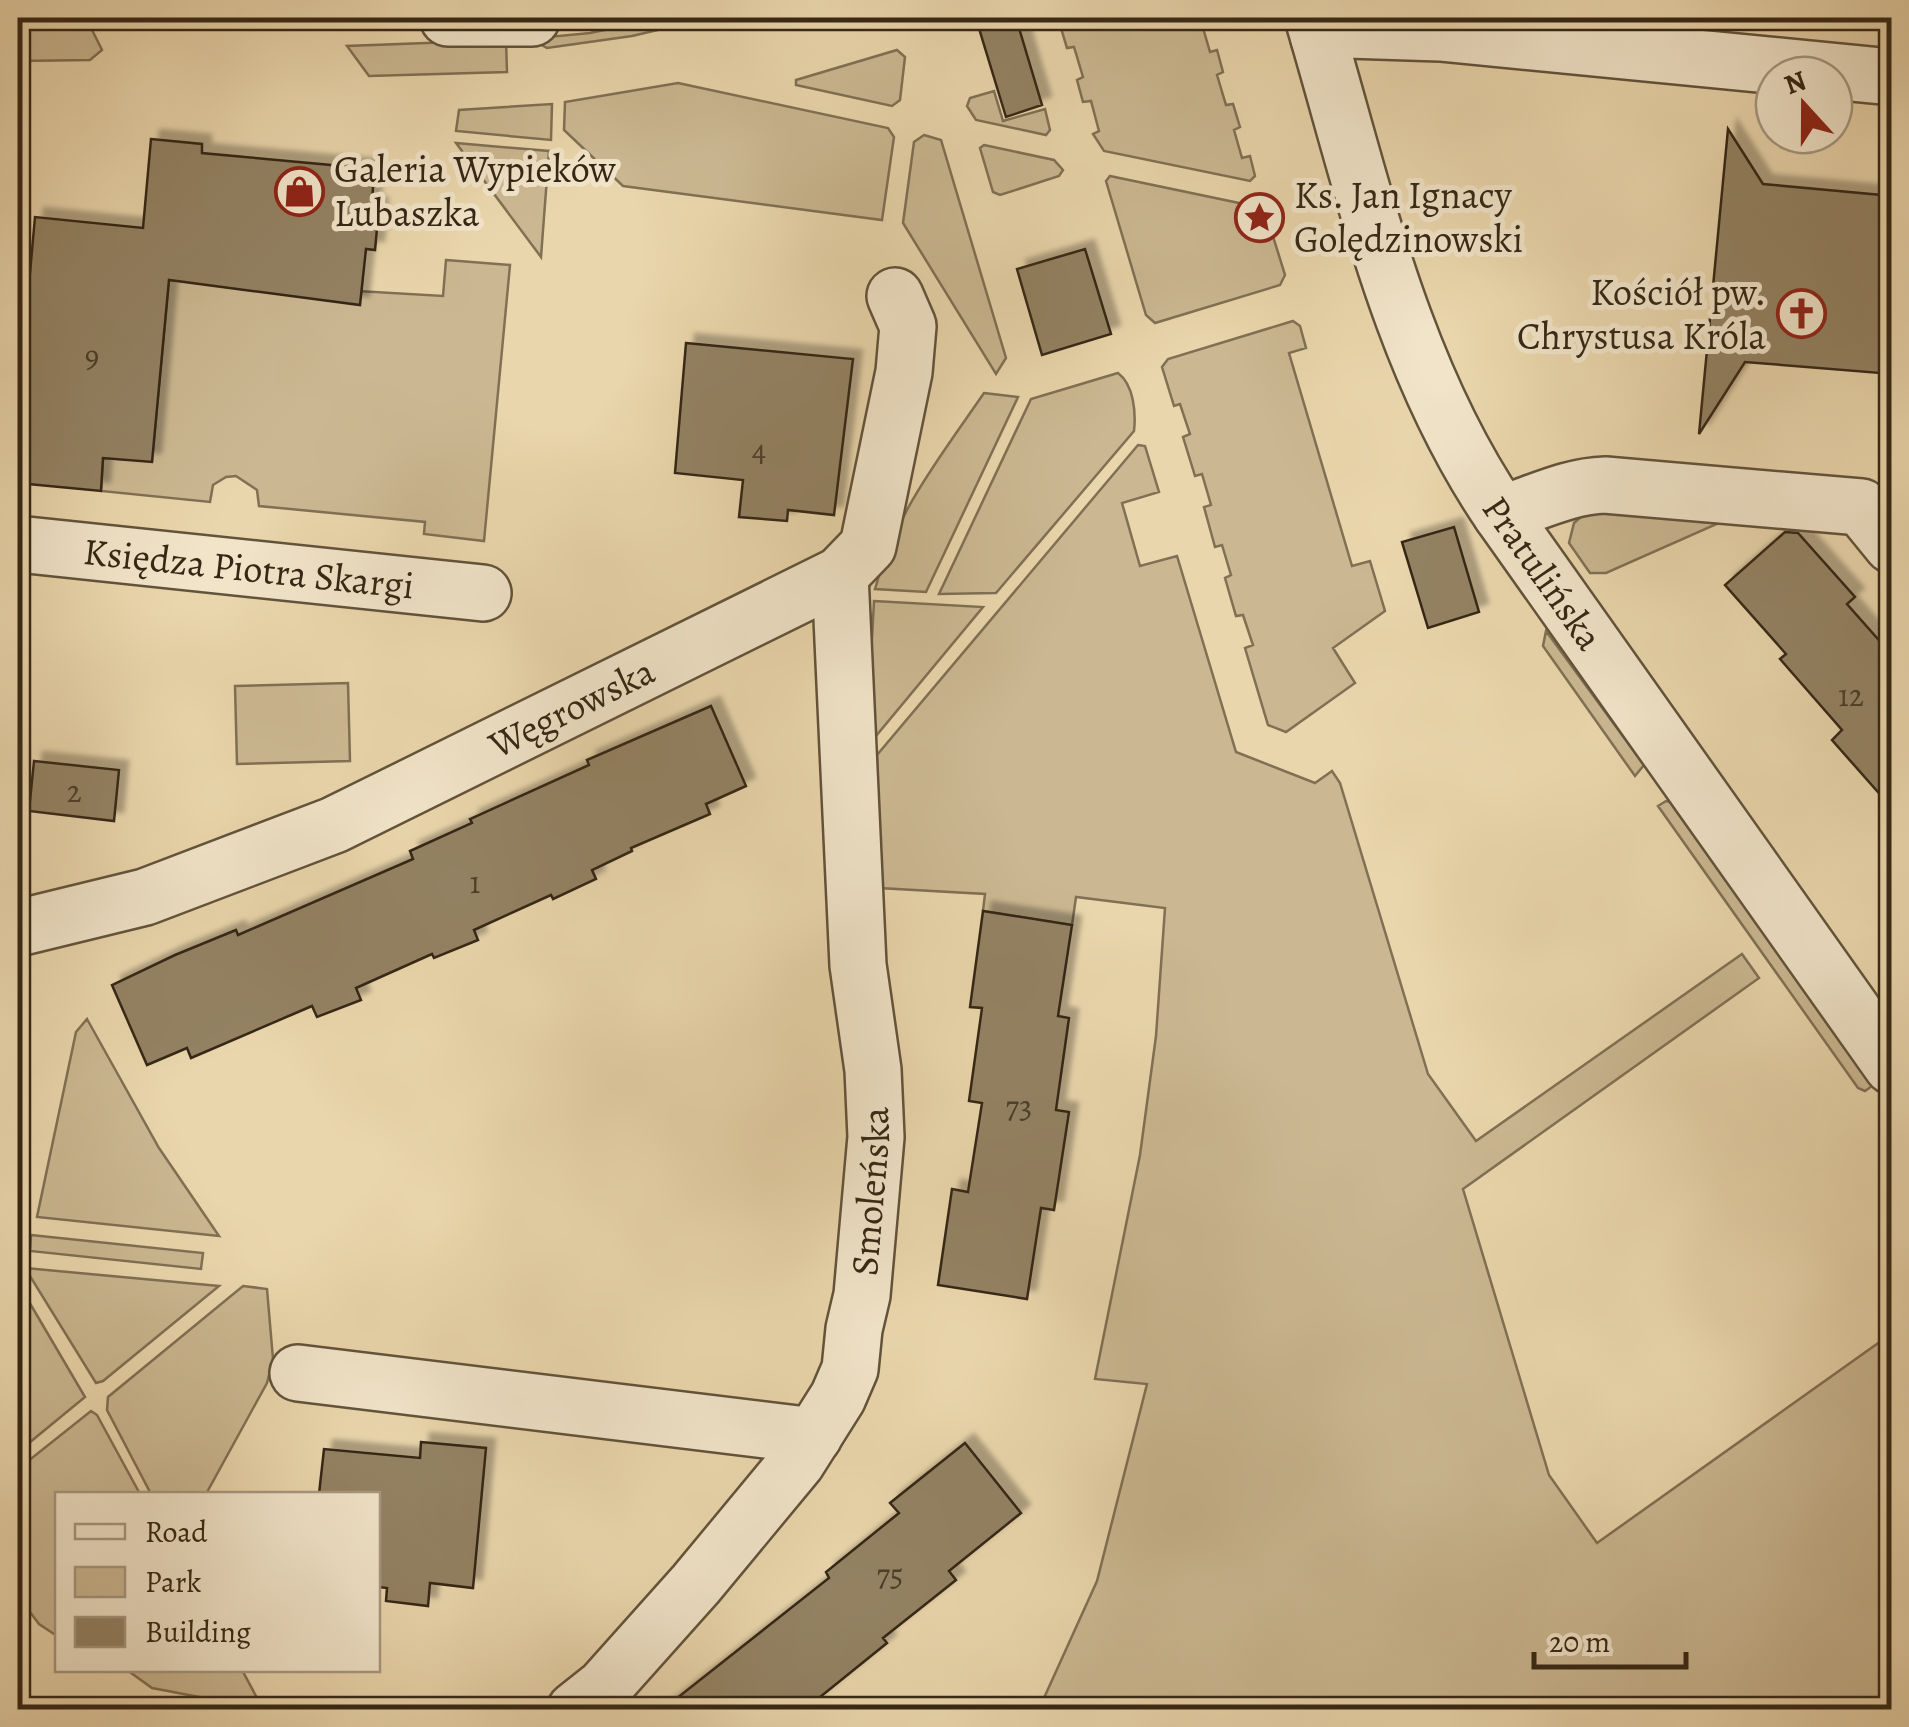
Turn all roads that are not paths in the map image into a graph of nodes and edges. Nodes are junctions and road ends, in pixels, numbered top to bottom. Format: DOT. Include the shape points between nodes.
graph roads {
  1 [pos="448,18"];
  2 [pos="532,18"];
  3 [pos="1316,28"];
  4 [pos="1892,77"];
  5 [pos="895,296"];
  6 [pos="1501,514"];
  7 [pos="1882,521"];
  8 [pos="18,544"];
  9 [pos="840,575"];
  10 [pos="483,593"];
  11 [pos="18,928"];
  12 [pos="1892,1066"];
  13 [pos="298,1373"];
  14 [pos="814,1436"];
  15 [pos="574,1710"];
  1 -- 2 [label="street"];
  3 -- 4 [label="street" via="1440,33"];
  3 -- 6 [label="street, Pratulińska" via="1420,364 1462,454"];
  5 -- 9 [label="street, Węgrowska" via="908,326 904,372 868,546"];
  6 -- 7 [label="street" via="1591,485"];
  6 -- 12 [label="street, Pratulińska"];
  8 -- 10 [label="street, Księdza Piotra Skargi"];
  9 -- 11 [label="street, Węgrowska" via="334,825 144,897"];
  9 -- 14 [label="street, Smoleńska" via="858,965 876,1138 850,1369"];
  13 -- 14 [label="street"];
  14 -- 15 [label="street, Smoleńska" via="696,1584 604,1687"];
}
